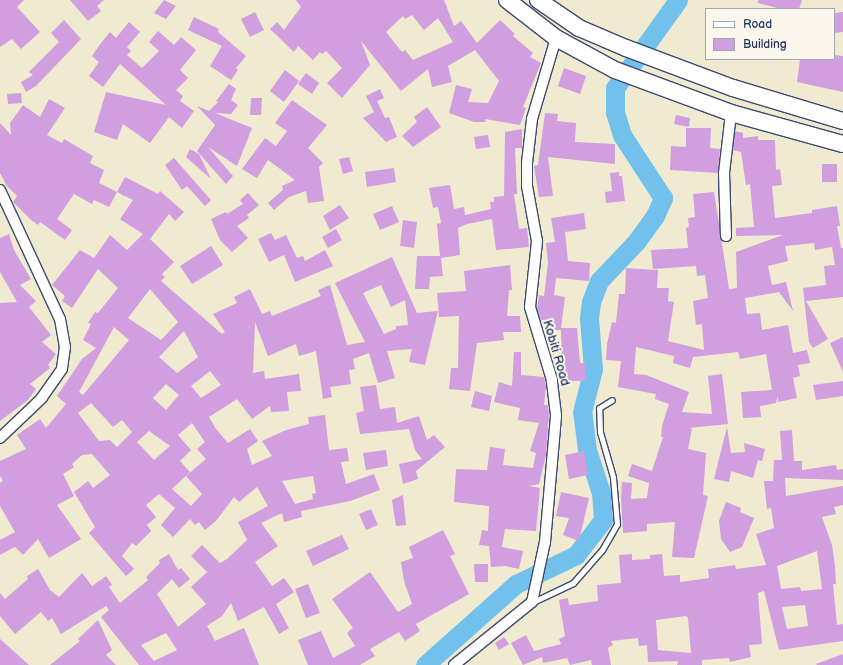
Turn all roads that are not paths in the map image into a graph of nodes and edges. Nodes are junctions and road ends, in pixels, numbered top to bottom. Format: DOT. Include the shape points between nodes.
graph roads {
  1 [pos="507,0"];
  2 [pos="538,0"];
  3 [pos="556,38"];
  4 [pos="731,113"];
  5 [pos="843,121"];
  6 [pos="843,144"];
  7 [pos="0,190"];
  8 [pos="726,236"];
  9 [pos="612,400"];
  10 [pos="0,438"];
  11 [pos="532,602"];
  12 [pos="454,665"];
  1 -- 3 [label="main road"];
  2 -- 5 [label="main road" via="579,28 626,48 732,88"];
  3 -- 4 [label="main road" via="615,70"];
  3 -- 11 [label="street, Kobiti Road" via="532,119 527,163 527,186 537,240 530,307 552,380 556,415 545,542"];
  4 -- 6 [label="main road"];
  4 -- 8 [label="street" via="724,173"];
  7 -- 10 [label="street" via="60,318 65,347 62,369 42,398"];
  9 -- 11 [label="lane" via="599,408 600,432 613,477 617,524 602,550 573,583"];
  11 -- 12 [label="street"];
}
